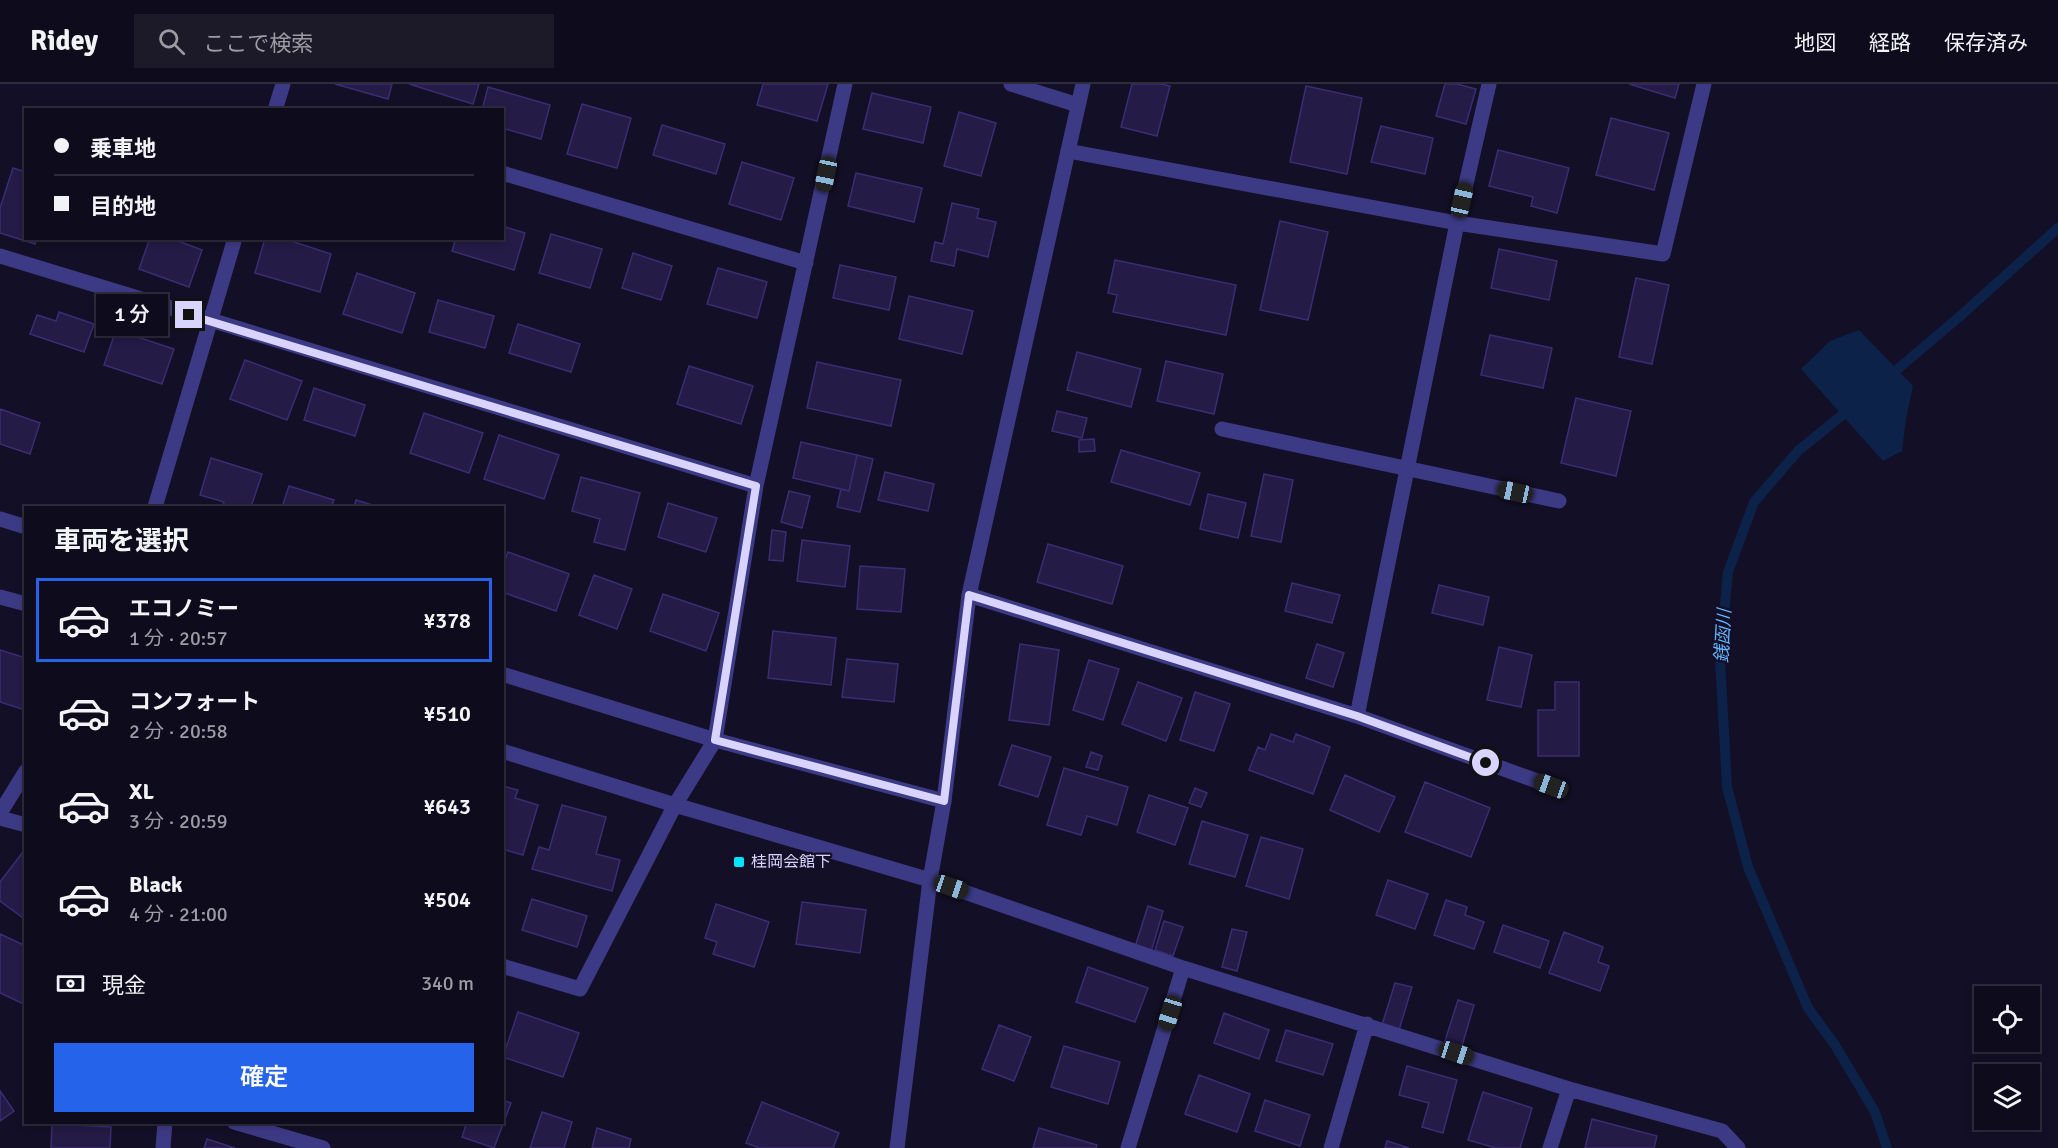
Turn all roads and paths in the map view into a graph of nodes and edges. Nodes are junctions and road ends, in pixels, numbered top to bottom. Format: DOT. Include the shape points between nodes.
graph roads {
  1 [pos="283,84"];
  2 [pos="845,84"];
  3 [pos="1011,84"];
  4 [pos="1083,84"];
  5 [pos="1489,84"];
  6 [pos="1704,84"];
  7 [pos="1078,105"];
  8 [pos="279,108"];
  9 [pos="1068,151"];
  10 [pos="504,174"];
  11 [pos="1457,223"];
  12 [pos="234,240"];
  13 [pos="0,256"];
  14 [pos="806,263"];
  15 [pos="210,321"];
  16 [pos="1222,429"];
  17 [pos="1407,469"];
  18 [pos="756,486"];
  19 [pos="1558,501"];
  20 [pos="155,506"];
  21 [pos="0,519"];
  22 [pos="24,526"];
  23 [pos="969,595"];
  24 [pos="0,597"];
  25 [pos="24,603"];
  26 [pos="504,675"];
  27 [pos="1357,716"];
  28 [pos="715,740"];
  29 [pos="504,752"];
  30 [pos="24,774"];
  31 [pos="1551,786"];
  32 [pos="944,801"];
  33 [pos="675,805"];
  34 [pos="0,813"];
  35 [pos="0,818"];
  36 [pos="24,824"];
  37 [pos="930,880"];
  38 [pos="504,967"];
  39 [pos="1184,968"];
  40 [pos="1367,1024"];
  41 [pos="1569,1089"];
  42 [pos="165,1124"];
  43 [pos="241,1124"];
  44 [pos="163,1148"];
  45 [pos="323,1148"];
  46 [pos="897,1148"];
  47 [pos="1128,1148"];
  48 [pos="1331,1148"];
  49 [pos="1550,1148"];
  50 [pos="1738,1148"];
  1 -- 8 [label="street"];
  2 -- 14 [label="street"];
  3 -- 7 [label="street"];
  4 -- 7 [label="street"];
  5 -- 11 [label="street"];
  6 -- 11 [label="street" via="1663,254"];
  7 -- 9 [label="street"];
  9 -- 11 [label="street"];
  9 -- 23 [label="street"];
  10 -- 14 [label="street"];
  11 -- 17 [label="street"];
  12 -- 15 [label="street"];
  13 -- 15 [label="street"];
  14 -- 18 [label="street"];
  15 -- 18 [label="street"];
  15 -- 20 [label="street"];
  16 -- 17 [label="street"];
  17 -- 19 [label="street"];
  17 -- 27 [label="street"];
  18 -- 28 [label="street"];
  21 -- 22 [label="street"];
  23 -- 27 [label="street"];
  23 -- 32 [label="street"];
  24 -- 25 [label="street"];
  26 -- 28 [label="street"];
  27 -- 31 [label="street"];
  28 -- 32 [label="street"];
  28 -- 33 [label="street"];
  29 -- 33 [label="street"];
  30 -- 34 [label="street"];
  32 -- 37 [label="street"];
  33 -- 37 [label="street"];
  33 -- 38 [label="street" via="580,989"];
  35 -- 36 [label="street"];
  37 -- 39 [label="street"];
  37 -- 46 [label="street"];
  39 -- 40 [label="street"];
  39 -- 47 [label="street"];
  40 -- 41 [label="street"];
  40 -- 48 [label="street"];
  41 -- 49 [label="street"];
  41 -- 50 [label="street" via="1722,1131"];
  42 -- 44 [label="street"];
  43 -- 45 [label="street"];
}
